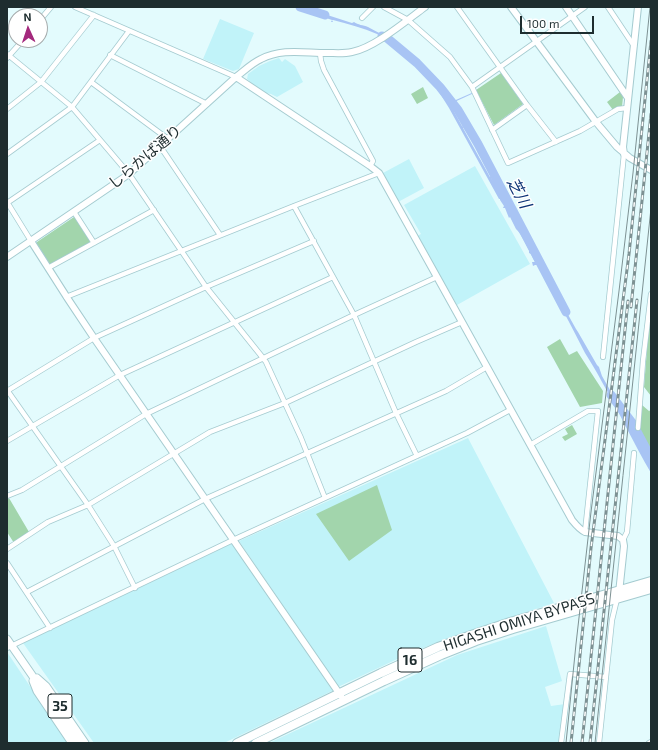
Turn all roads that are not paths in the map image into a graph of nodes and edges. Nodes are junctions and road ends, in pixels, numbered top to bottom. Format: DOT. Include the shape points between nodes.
graph roads {
  1 [pos="75,7"];
  2 [pos="373,7"];
  3 [pos="384,7"];
  4 [pos="425,7"];
  5 [pos="457,7"];
  6 [pos="511,7"];
  7 [pos="566,7"];
  8 [pos="585,7"];
  9 [pos="608,7"];
  10 [pos="637,8"];
  11 [pos="94,15"];
  12 [pos="572,16"];
  13 [pos="362,18"];
  14 [pos="408,20"];
  15 [pos="129,31"];
  16 [pos="537,41"];
  17 [pos="634,46"];
  18 [pos="16,48"];
  19 [pos="320,53"];
  20 [pos="110,55"];
  21 [pos="8,56"];
  22 [pos="501,67"];
  23 [pos="236,77"];
  24 [pos="41,82"];
  25 [pos="91,82"];
  26 [pos="472,87"];
  27 [pos="628,98"];
  28 [pos="207,104"];
  29 [pos="527,105"];
  30 [pos="72,107"];
  31 [pos="627,108"];
  32 [pos="7,109"];
  33 [pos="596,122"];
  34 [pos="492,130"];
  35 [pos="168,139"];
  36 [pos="100,140"];
  37 [pos="556,142"];
  38 [pos="160,146"];
  39 [pos="7,154"];
  40 [pos="624,154"];
  41 [pos="370,166"];
  42 [pos="651,170"];
  43 [pos="379,173"];
  44 [pos="129,174"];
  45 [pos="7,203"];
  46 [pos="294,206"];
  47 [pos="154,210"];
  48 [pos="74,212"];
  49 [pos="220,235"];
  50 [pos="31,241"];
  51 [pos="314,241"];
  52 [pos="94,243"];
  53 [pos="181,251"];
  54 [pos="7,257"];
  55 [pos="48,268"];
  56 [pos="334,277"];
  57 [pos="437,277"];
  58 [pos="206,287"];
  59 [pos="651,294"];
  60 [pos="66,297"];
  61 [pos="354,314"];
  62 [pos="462,322"];
  63 [pos="234,323"];
  64 [pos="94,338"];
  65 [pos="263,358"];
  66 [pos="603,358"];
  67 [pos="374,361"];
  68 [pos="487,367"];
  69 [pos="120,375"];
  70 [pos="7,391"];
  71 [pos="285,403"];
  72 [pos="510,410"];
  73 [pos="396,413"];
  74 [pos="146,414"];
  75 [pos="33,427"];
  76 [pos="638,428"];
  77 [pos="7,441"];
  78 [pos="530,445"];
  79 [pos="307,452"];
  80 [pos="634,453"];
  81 [pos="174,454"];
  82 [pos="417,456"];
  83 [pos="60,466"];
  84 [pos="7,496"];
  85 [pos="325,498"];
  86 [pos="205,499"];
  87 [pos="88,505"];
  88 [pos="585,532"];
  89 [pos="233,540"];
  90 [pos="624,540"];
  91 [pos="114,546"];
  92 [pos="7,549"];
  93 [pos="7,562"];
  94 [pos="651,581"];
  95 [pos="135,588"];
  96 [pos="651,589"];
  97 [pos="620,590"];
  98 [pos="27,592"];
  99 [pos="617,599"];
  100 [pos="50,628"];
  101 [pos="7,639"];
  102 [pos="9,647"];
  103 [pos="30,673"];
  104 [pos="606,677"];
  105 [pos="342,697"];
  106 [pos="73,740"];
  107 [pos="79,743"];
  108 [pos="86,743"];
  109 [pos="237,743"];
  110 [pos="256,743"];
  111 [pos="561,743"];
  112 [pos="600,743"];
  1 -- 11 [label="street"];
  2 -- 13 [label="street"];
  3 -- 14 [label="street"];
  4 -- 14 [label="street, しらかば通り"];
  5 -- 22 [label="street"];
  6 -- 16 [label="street"];
  7 -- 12 [label="street"];
  8 -- 12 [label="street"];
  9 -- 17 [label="street"];
  10 -- 17 [label="street"];
  11 -- 15 [label="street"];
  11 -- 24 [label="street"];
  12 -- 16 [label="street"];
  12 -- 27 [label="street"];
  14 -- 19 [label="street, しらかば通り" via="377,41 351,53"];
  14 -- 26 [label="street" via="450,57"];
  15 -- 20 [label="street"];
  15 -- 23 [label="street"];
  16 -- 22 [label="street"];
  16 -- 33 [label="street"];
  17 -- 27 [label="street"];
  18 -- 21 [label="street"];
  19 -- 23 [label="street, しらかば通り" via="276,53 261,59"];
  19 -- 41 [label="street" via="324,70 373,160"];
  20 -- 25 [label="street"];
  20 -- 28 [label="street"];
  21 -- 24 [label="street"];
  22 -- 26 [label="street"];
  22 -- 29 [label="street"];
  23 -- 28 [label="street, しらかば通り"];
  23 -- 41 [label="street"];
  24 -- 30 [label="street"];
  24 -- 32 [label="street"];
  25 -- 30 [label="street"];
  25 -- 35 [label="street"];
  26 -- 34 [label="street"];
  27 -- 31 [label="street"];
  28 -- 35 [label="street, しらかば通り"];
  29 -- 34 [label="street"];
  29 -- 37 [label="street"];
  30 -- 36 [label="street"];
  30 -- 39 [label="street"];
  31 -- 33 [label="street" via="618,109"];
  31 -- 40 [label="street"];
  33 -- 37 [label="street"];
  33 -- 40 [label="street"];
  34 -- 37 [label="street" via="508,163"];
  35 -- 38 [label="street, しらかば通り"];
  36 -- 44 [label="street"];
  36 -- 45 [label="street"];
  38 -- 44 [label="street, しらかば通り"];
  38 -- 49 [label="street"];
  40 -- 42 [label="street"];
  40 -- 66 [label="street"];
  41 -- 43 [label="street"];
  43 -- 46 [label="street"];
  43 -- 57 [label="street"];
  44 -- 47 [label="street"];
  44 -- 48 [label="street, しらかば通り"];
  45 -- 50 [label="street"];
  46 -- 49 [label="street"];
  46 -- 51 [label="street"];
  47 -- 52 [label="street"];
  47 -- 53 [label="street"];
  48 -- 50 [label="street, しらかば通り"];
  48 -- 52 [label="street"];
  49 -- 53 [label="street"];
  50 -- 54 [label="street, しらかば通り"];
  50 -- 55 [label="street"];
  51 -- 56 [label="street"];
  51 -- 58 [label="street"];
  52 -- 55 [label="street"];
  53 -- 58 [label="street"];
  53 -- 60 [label="street"];
  55 -- 60 [label="street"];
  56 -- 61 [label="street"];
  56 -- 63 [label="street"];
  57 -- 61 [label="street"];
  57 -- 62 [label="street"];
  58 -- 63 [label="street"];
  58 -- 64 [label="street"];
  59 -- 76 [label="street"];
  60 -- 64 [label="street"];
  61 -- 65 [label="street"];
  61 -- 67 [label="street"];
  62 -- 67 [label="street"];
  62 -- 68 [label="street"];
  63 -- 65 [label="street"];
  63 -- 69 [label="street"];
  64 -- 69 [label="street"];
  64 -- 70 [label="street"];
  65 -- 71 [label="street"];
  65 -- 74 [label="street"];
  67 -- 71 [label="street"];
  67 -- 73 [label="street"];
  68 -- 72 [label="street"];
  68 -- 73 [label="street" via="446,391"];
  69 -- 74 [label="street"];
  69 -- 75 [label="street"];
  70 -- 75 [label="street"];
  71 -- 79 [label="street"];
  71 -- 81 [label="street" via="210,432"];
  72 -- 78 [label="street"];
  72 -- 82 [label="street" via="467,434"];
  73 -- 79 [label="street"];
  73 -- 82 [label="street"];
  74 -- 81 [label="street"];
  74 -- 83 [label="street"];
  75 -- 77 [label="street"];
  75 -- 83 [label="street"];
  78 -- 88 [label="street" via="572,520"];
  78 -- 88 [label="street" via="588,411 598,410"];
  79 -- 85 [label="street"];
  79 -- 86 [label="street"];
  80 -- 90 [label="street"];
  81 -- 86 [label="street"];
  81 -- 87 [label="street"];
  82 -- 85 [label="street"];
  83 -- 84 [label="street" via="22,490"];
  83 -- 87 [label="street"];
  85 -- 89 [label="street"];
  86 -- 89 [label="street"];
  86 -- 91 [label="street"];
  87 -- 91 [label="street"];
  87 -- 92 [label="street" via="48,522"];
  88 -- 90 [label="street" via="618,536"];
  89 -- 95 [label="street"];
  89 -- 105 [label="street"];
  90 -- 97 [label="street"];
  91 -- 95 [label="street"];
  91 -- 98 [label="street"];
  93 -- 98 [label="street"];
  94 -- 97 [label="highway, HIGASHI OMIYA BYPASS / 16"];
  95 -- 100 [label="street"];
  96 -- 99 [label="highway, HIGASHI OMIYA BYPASS / 16"];
  97 -- 99 [label="street"];
  97 -- 105 [label="highway, HIGASHI OMIYA BYPASS / 16" via="510,622 438,647 381,674"];
  98 -- 100 [label="street"];
  99 -- 104 [label="street" via="612,620"];
  99 -- 105 [label="highway, HIGASHI OMIYA BYPASS / 16" via="476,641"];
  100 -- 102 [label="street"];
  101 -- 102 [label="main road, 35"];
  102 -- 103 [label="main road, 35"];
  103 -- 106 [label="main road, 35"];
  103 -- 108 [label="main road, 35" via="46,686"];
  104 -- 111 [label="street" via="570,674"];
  104 -- 112 [label="street"];
  105 -- 109 [label="highway, HIGASHI OMIYA BYPASS / 16"];
  105 -- 110 [label="highway, HIGASHI OMIYA BYPASS / 16"];
  106 -- 107 [label="main road, 35"];
}
